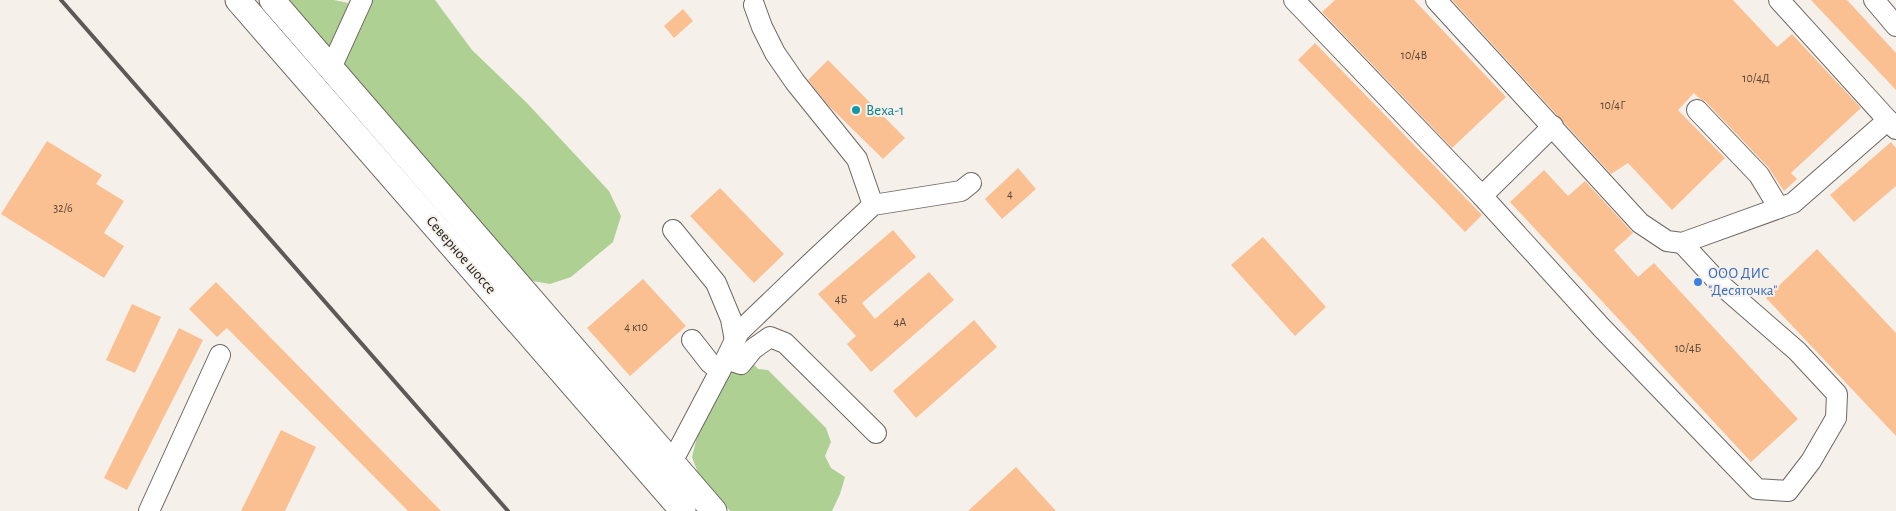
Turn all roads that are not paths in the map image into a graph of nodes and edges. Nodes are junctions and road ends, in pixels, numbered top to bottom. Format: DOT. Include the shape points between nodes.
graph roads {
  1 [pos="238,0"];
  2 [pos="272,0"];
  3 [pos="362,0"];
  4 [pos="1294,0"];
  5 [pos="1436,0"];
  6 [pos="1779,0"];
  7 [pos="1874,0"];
  8 [pos="754,5"];
  9 [pos="1896,26"];
  10 [pos="331,68"];
  11 [pos="1696,110"];
  12 [pos="1892,124"];
  13 [pos="1553,126"];
  14 [pos="971,183"];
  15 [pos="1482,196"];
  16 [pos="873,205"];
  17 [pos="1779,208"];
  18 [pos="673,230"];
  19 [pos="1682,243"];
  20 [pos="692,340"];
  21 [pos="735,341"];
  22 [pos="220,355"];
  23 [pos="723,365"];
  24 [pos="876,433"];
  25 [pos="663,469"];
  26 [pos="149,511"];
  27 [pos="683,511"];
  28 [pos="714,511"];
  1 -- 25 [label="main road, Северное шоссе"];
  2 -- 10 [label="main road, Северное шоссе"];
  3 -- 10 [label="lane"];
  4 -- 15 [label="lane"];
  5 -- 13 [label="lane"];
  6 -- 12 [label="lane"];
  7 -- 9 [label="lane"];
  8 -- 16 [label="lane" via="775,53 857,159"];
  10 -- 25 [label="main road, Северное шоссе"];
  11 -- 17 [label="lane" via="1760,175"];
  12 -- 17 [label="lane" via="1793,203"];
  13 -- 15 [label="lane"];
  13 -- 19 [label="lane" via="1640,223 1667,241"];
  14 -- 16 [label="lane" via="962,191"];
  15 -- 19 [label="lane" via="1601,327 1757,489 1788,491 1836,418 1837,394 1797,351 1720,284"];
  16 -- 21 [label="lane" via="739,332"];
  17 -- 19 [label="lane"];
  18 -- 21 [label="lane" via="716,283 731,319"];
  20 -- 23 [label="lane" via="710,363"];
  21 -- 23 [label="lane"];
  22 -- 26 [label="lane"];
  23 -- 24 [label="lane" via="741,364 753,349 770,337 786,343"];
  23 -- 25 [label="lane"];
  25 -- 27 [label="main road, Северное шоссе"];
  25 -- 28 [label="main road, Северное шоссе"];
}
